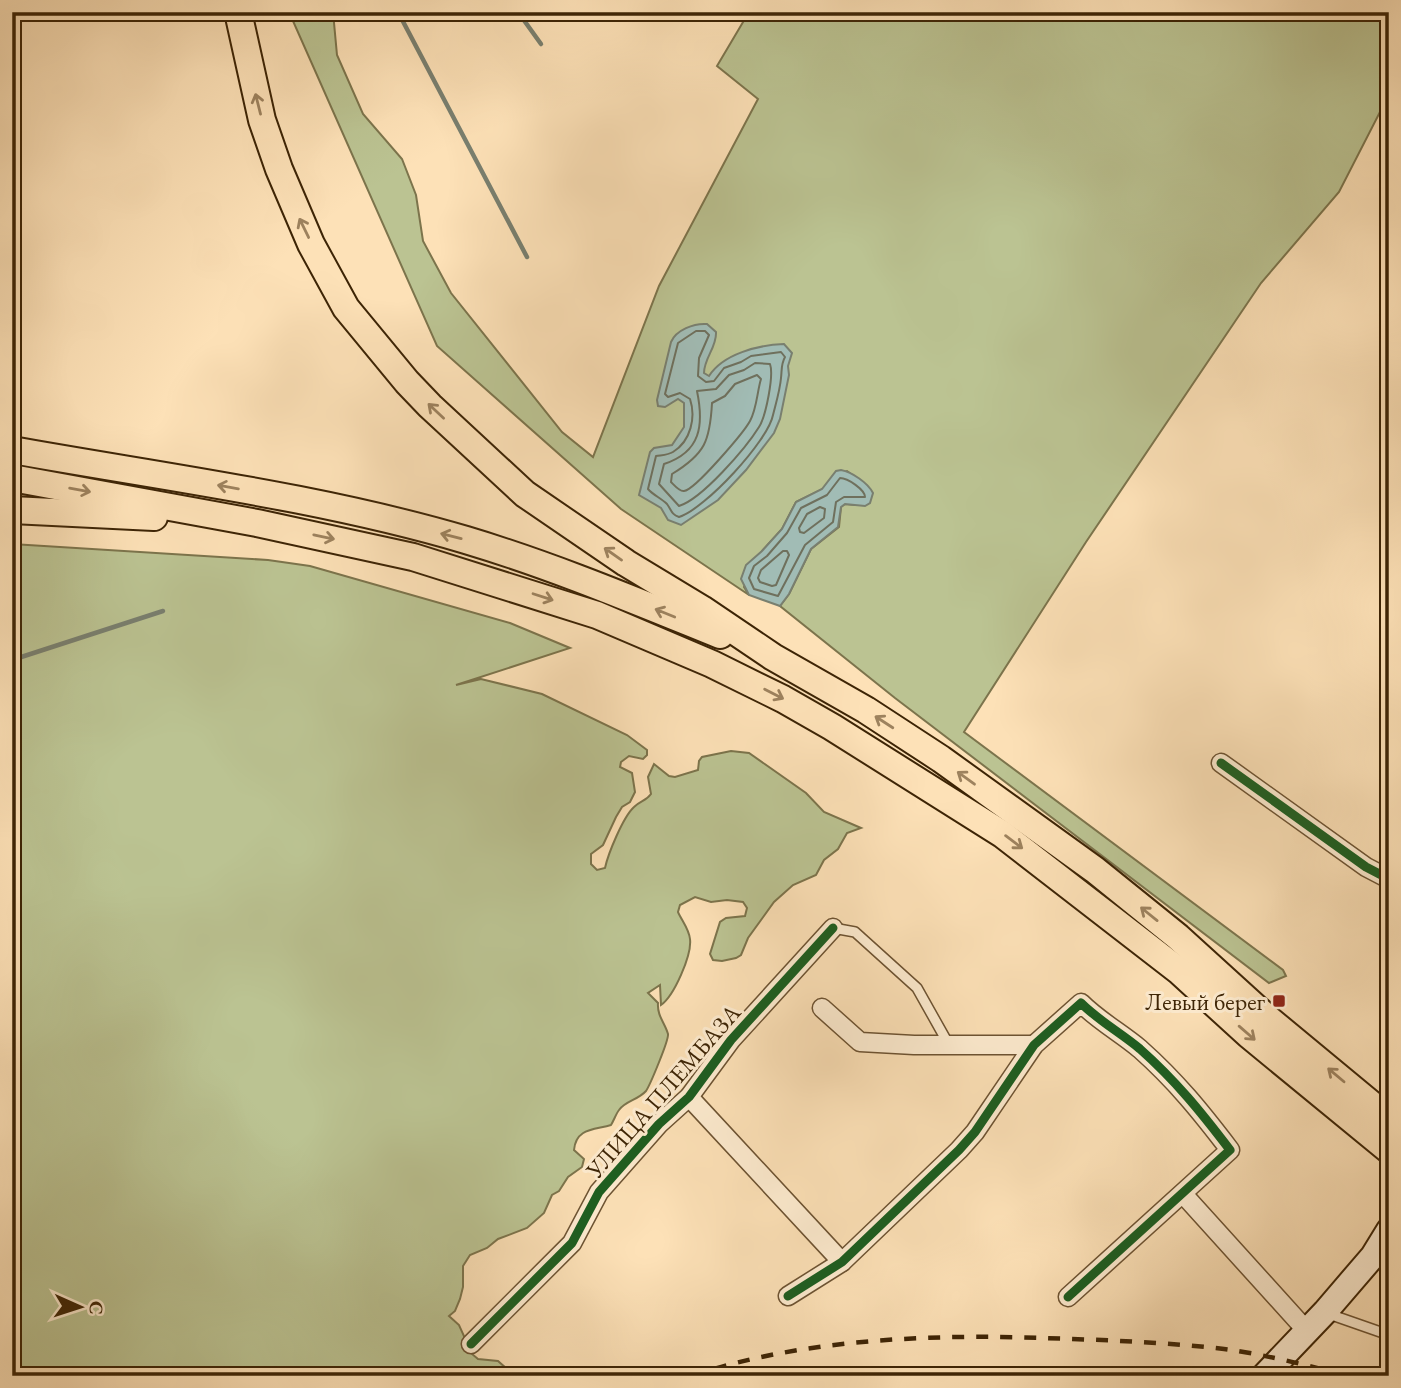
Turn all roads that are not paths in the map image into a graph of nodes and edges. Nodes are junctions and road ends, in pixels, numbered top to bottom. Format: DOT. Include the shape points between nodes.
graph roads {
  1 [pos="238,12"];
  2 [pos="12,450"];
  3 [pos="12,478"];
  4 [pos="12,510"];
  5 [pos="257,523"];
  6 [pos="773,657"];
  7 [pos="1221,763"];
  8 [pos="1389,879"];
  9 [pos="833,928"];
  10 [pos="822,1008"];
  11 [pos="949,1045"];
  12 [pos="1034,1045"];
  13 [pos="689,1097"];
  14 [pos="1389,1119"];
  15 [pos="1388,1151"];
  16 [pos="1183,1194"];
  17 [pos="1389,1230"];
  18 [pos="1381,1251"];
  19 [pos="842,1262"];
  20 [pos="788,1296"];
  21 [pos="1068,1297"];
  22 [pos="1325,1312"];
  23 [pos="1306,1330"];
  24 [pos="1389,1335"];
  25 [pos="471,1344"];
  26 [pos="1264,1376"];
  6 -- 1 [label="main road, one-way" via="526,494 430,406 370,338 346,308 324,268 278,169"];
  6 -- 2 [label="main road, one-way" via="580,578 465,540 234,488"];
  3 -- 5 [label="main road, one-way"];
  4 -- 5 [label="main road"];
  5 -- 15 [label="main road, one-way" via="413,557 597,615 783,699 1002,834 1179,971"];
  14 -- 6 [label="main road, one-way" via="1095,870 887,724"];
  7 -- 8 [label="street"];
  9 -- 11 [label="lane" via="855,932 917,988"];
  9 -- 13 [label="street, УЛИЦА ПЛЕМБАЗА" via="731,1040"];
  10 -- 11 [label="street" via="860,1042"];
  11 -- 12 [label="street"];
  12 -- 16 [label="street" via="1081,1003 1185,1091 1230,1150"];
  12 -- 19 [label="street" via="975,1132"];
  13 -- 19 [label="street"];
  13 -- 25 [label="street, УЛИЦА ПЛЕМБАЗА" via="599,1192 572,1243"];
  16 -- 21 [label="street"];
  16 -- 23 [label="street"];
  17 -- 18 [label="main road"];
  18 -- 22 [label="main road"];
  19 -- 20 [label="street"];
  22 -- 23 [label="main road"];
  22 -- 24 [label="lane"];
  23 -- 26 [label="main road"];
}
